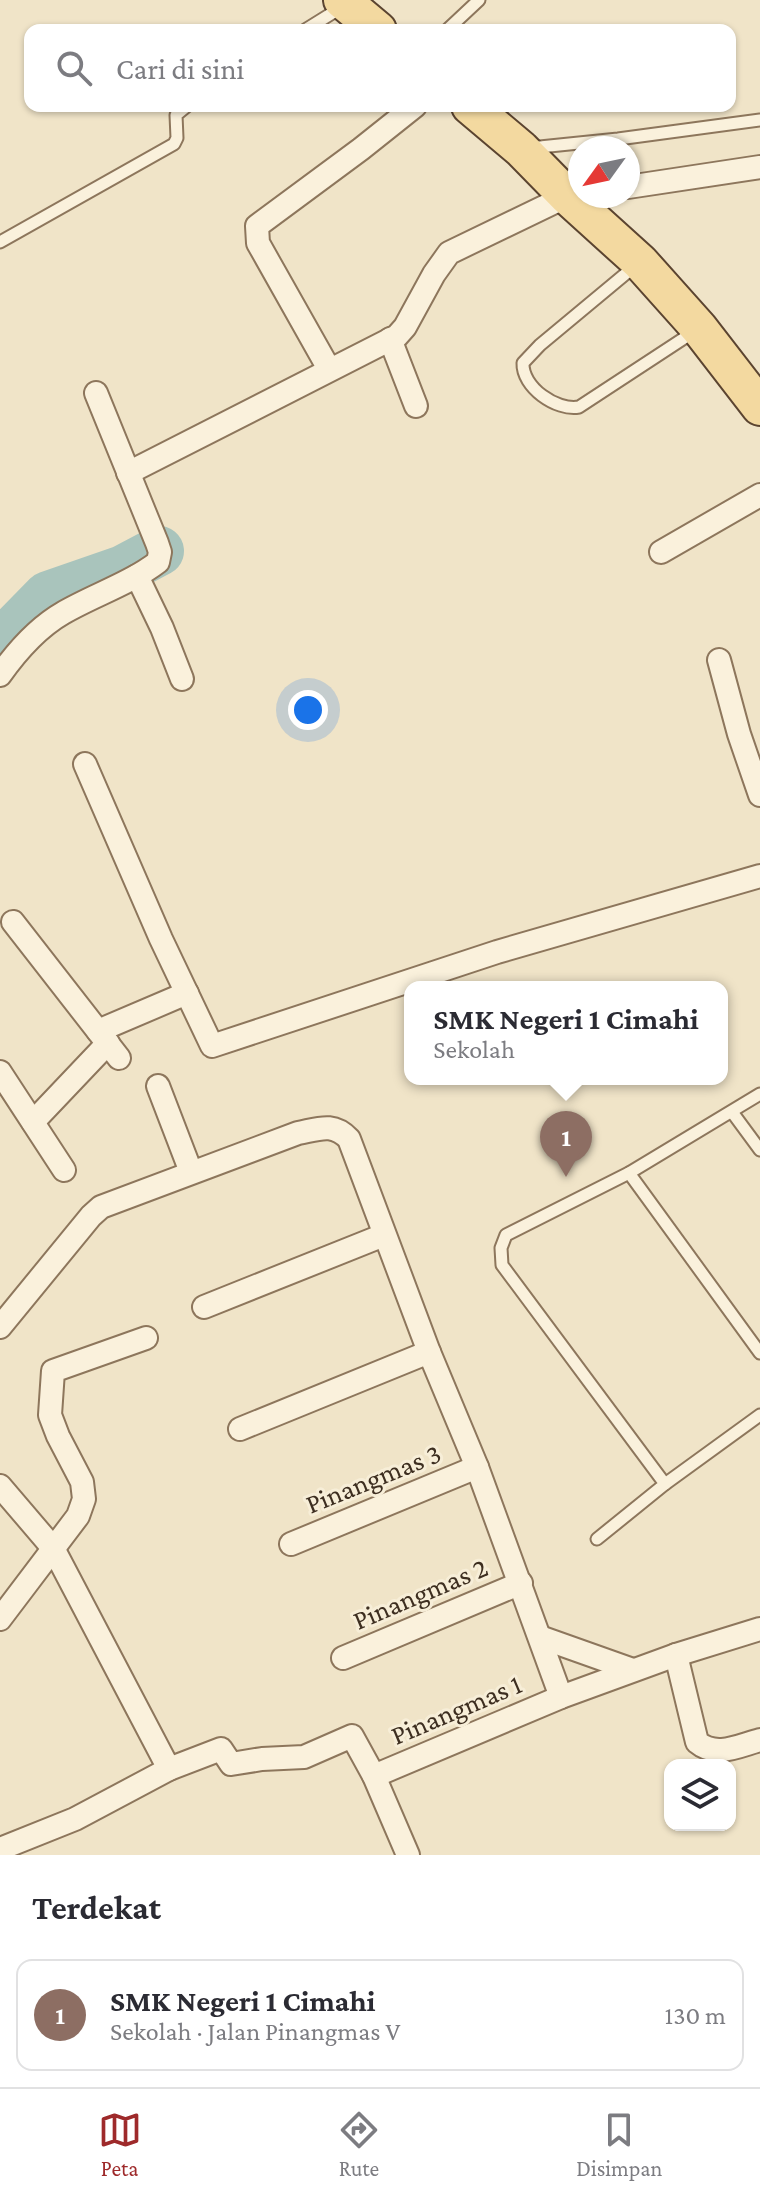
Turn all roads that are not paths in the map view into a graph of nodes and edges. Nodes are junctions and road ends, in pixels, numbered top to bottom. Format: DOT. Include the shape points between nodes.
graph roads {
  1 [pos="479,0"];
  2 [pos="345,2"];
  3 [pos="314,24"];
  4 [pos="371,24"];
  5 [pos="453,24"];
  6 [pos="180,112"];
  7 [pos="407,112"];
  8 [pos="477,112"];
  9 [pos="760,120"];
  10 [pos="521,149"];
  11 [pos="760,167"];
  12 [pos="640,185"];
  13 [pos="568,190"];
  14 [pos="568,198"];
  15 [pos="587,208"];
  16 [pos="0,242"];
  17 [pos="640,262"];
  18 [pos="699,328"];
  19 [pos="390,339"];
  20 [pos="329,369"];
  21 [pos="96,393"];
  22 [pos="416,406"];
  23 [pos="760,407"];
  24 [pos="128,473"];
  25 [pos="760,495"];
  26 [pos="661,552"];
  27 [pos="137,576"];
  28 [pos="719,660"];
  29 [pos="0,675"];
  30 [pos="182,679"];
  31 [pos="750,731"];
  32 [pos="85,764"];
  33 [pos="760,795"];
  34 [pos="760,876"];
  35 [pos="13,922"];
  36 [pos="409,981"];
  37 [pos="404,983"];
  38 [pos="187,993"];
  39 [pos="108,1044"];
  40 [pos="0,1072"];
  41 [pos="158,1086"];
  42 [pos="760,1094"];
  43 [pos="732,1112"];
  44 [pos="33,1122"];
  45 [pos="760,1150"];
  46 [pos="64,1170"];
  47 [pos="191,1172"];
  48 [pos="629,1173"];
  49 [pos="384,1235"];
  50 [pos="204,1307"];
  51 [pos="0,1327"];
  52 [pos="146,1338"];
  53 [pos="429,1352"];
  54 [pos="760,1353"];
  55 [pos="760,1415"];
  56 [pos="240,1429"];
  57 [pos="477,1467"];
  58 [pos="665,1484"];
  59 [pos="0,1486"];
  60 [pos="597,1539"];
  61 [pos="291,1544"];
  62 [pos="53,1548"];
  63 [pos="521,1583"];
  64 [pos="0,1619"];
  65 [pos="760,1629"];
  66 [pos="540,1637"];
  67 [pos="676,1655"];
  68 [pos="343,1658"];
  69 [pos="633,1670"];
  70 [pos="561,1697"];
  71 [pos="760,1740"];
  72 [pos="169,1769"];
  73 [pos="374,1776"];
  74 [pos="0,1849"];
  75 [pos="408,1855"];
  1 -- 5 [label="lane"];
  2 -- 3 [label="lane"];
  2 -- 4 [label="main road"];
  6 -- 16 [label="lane" via="174,144"];
  7 -- 20 [label="street" via="257,226 258,243"];
  8 -- 10 [label="main road"];
  9 -- 10 [label="lane"];
  10 -- 13 [label="main road"];
  11 -- 12 [label="street"];
  14 -- 19 [label="street" via="449,253 405,327"];
  15 -- 17 [label="main road"];
  17 -- 18 [label="main road"];
  17 -- 18 [label="lane" via="523,363 532,385 564,407 579,407"];
  18 -- 23 [label="main road"];
  19 -- 20 [label="street"];
  19 -- 22 [label="street"];
  20 -- 24 [label="street"];
  21 -- 24 [label="street"];
  24 -- 27 [label="street" via="160,552 158,562"];
  25 -- 26 [label="street"];
  27 -- 29 [label="street" via="61,614 19,649"];
  27 -- 30 [label="street"];
  28 -- 31 [label="street"];
  31 -- 33 [label="street"];
  32 -- 38 [label="street"];
  34 -- 36 [label="street"];
  35 -- 39 [label="street"];
  37 -- 38 [label="street" via="212,1046"];
  38 -- 39 [label="street"];
  39 -- 44 [label="street"];
  40 -- 44 [label="street"];
  41 -- 47 [label="street"];
  42 -- 43 [label="lane"];
  43 -- 45 [label="lane"];
  43 -- 48 [label="lane"];
  44 -- 46 [label="street"];
  47 -- 49 [label="street" via="298,1133 341,1130"];
  47 -- 51 [label="street" via="101,1207"];
  48 -- 54 [label="lane"];
  48 -- 58 [label="lane" via="506,1235 502,1265"];
  49 -- 50 [label="street"];
  49 -- 53 [label="street"];
  52 -- 62 [label="street" via="53,1371 50,1415 82,1482 84,1499 78,1516"];
  53 -- 56 [label="street"];
  53 -- 57 [label="street"];
  55 -- 58 [label="lane"];
  57 -- 61 [label="street, Pinangmas 3"];
  57 -- 63 [label="street"];
  58 -- 60 [label="lane"];
  59 -- 62 [label="street"];
  62 -- 64 [label="street"];
  62 -- 72 [label="street"];
  63 -- 66 [label="street"];
  63 -- 68 [label="street, Pinangmas 2"];
  65 -- 67 [label="street, Pinangmas 1"];
  66 -- 69 [label="street"];
  66 -- 70 [label="street"];
  67 -- 69 [label="street, Pinangmas 1"];
  67 -- 71 [label="street" via="697,1742 718,1752"];
  69 -- 70 [label="street, Pinangmas 1"];
  70 -- 73 [label="street, Pinangmas 1"];
  72 -- 73 [label="street" via="221,1749 231,1764 304,1757 352,1736"];
  72 -- 74 [label="street" via="75,1819"];
  73 -- 75 [label="street"];
}
